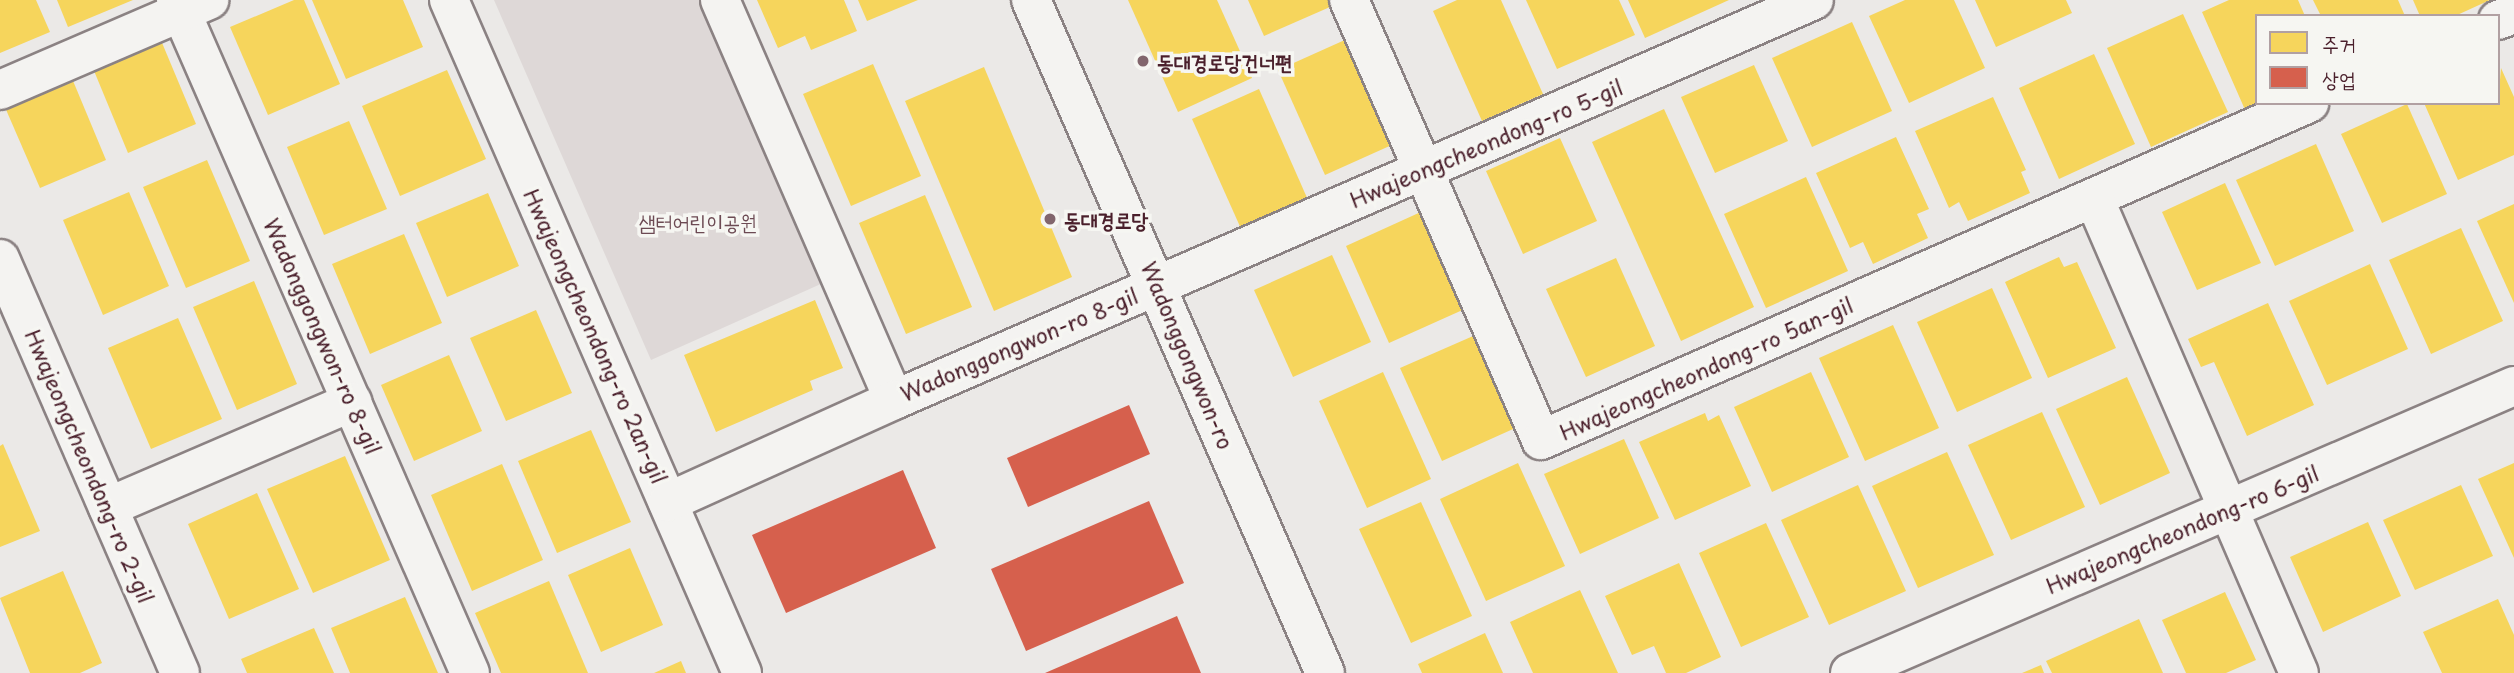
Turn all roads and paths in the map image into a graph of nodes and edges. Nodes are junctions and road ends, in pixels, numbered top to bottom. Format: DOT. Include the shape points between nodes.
graph roads {
  1 [pos="449,0"];
  2 [pos="720,0"];
  3 [pos="1031,0"];
  4 [pos="1349,0"];
  5 [pos="1814,0"];
  6 [pos="188,4"];
  7 [pos="0,90"];
  8 [pos="2304,105"];
  9 [pos="1423,170"];
  10 [pos="2094,198"];
  11 [pos="0,258"];
  12 [pos="1158,285"];
  13 [pos="2514,386"];
  14 [pos="894,400"];
  15 [pos="352,402"];
  16 [pos="668,502"];
  17 [pos="108,507"];
  18 [pos="2228,509"];
  19 [pos="180,673"];
  20 [pos="470,673"];
  21 [pos="742,673"];
  22 [pos="1325,673"];
  23 [pos="1850,673"];
  24 [pos="2299,673"];
  1 -- 16 [label="street, Hwajeongcheondong-ro 2an-gil"];
  2 -- 14 [label="street, Wadonggongwon-ro 8-gil"];
  3 -- 12 [label="street, Wadonggongwon-ro"];
  4 -- 9 [label="street, Hwajeongcheondong-ro 5an-gil"];
  5 -- 9 [label="street, Hwajeongcheondong-ro 5-gil"];
  6 -- 7 [label="street"];
  6 -- 15 [label="street, Wadonggongwon-ro 8-gil"];
  8 -- 10 [label="street, Hwajeongcheondong-ro 5an-gil"];
  9 -- 10 [label="street, Hwajeongcheondong-ro 5an-gil" via="1541,440"];
  9 -- 12 [label="street, Hwajeongcheondong-ro 5-gil"];
  10 -- 18 [label="street"];
  11 -- 17 [label="street, Hwajeongcheondong-ro 2-gil"];
  12 -- 14 [label="street, Wadonggongwon-ro 8-gil"];
  12 -- 22 [label="street, Wadonggongwon-ro"];
  13 -- 18 [label="street, Hwajeongcheondong-ro 6-gil"];
  14 -- 16 [label="street"];
  15 -- 17 [label="street"];
  15 -- 20 [label="street, Wadonggongwon-ro 8-gil"];
  16 -- 21 [label="street, Hwajeongcheondong-ro 2an-gil"];
  17 -- 19 [label="street, Hwajeongcheondong-ro 2-gil"];
  18 -- 23 [label="street, Hwajeongcheondong-ro 6-gil"];
  18 -- 24 [label="street"];
}
